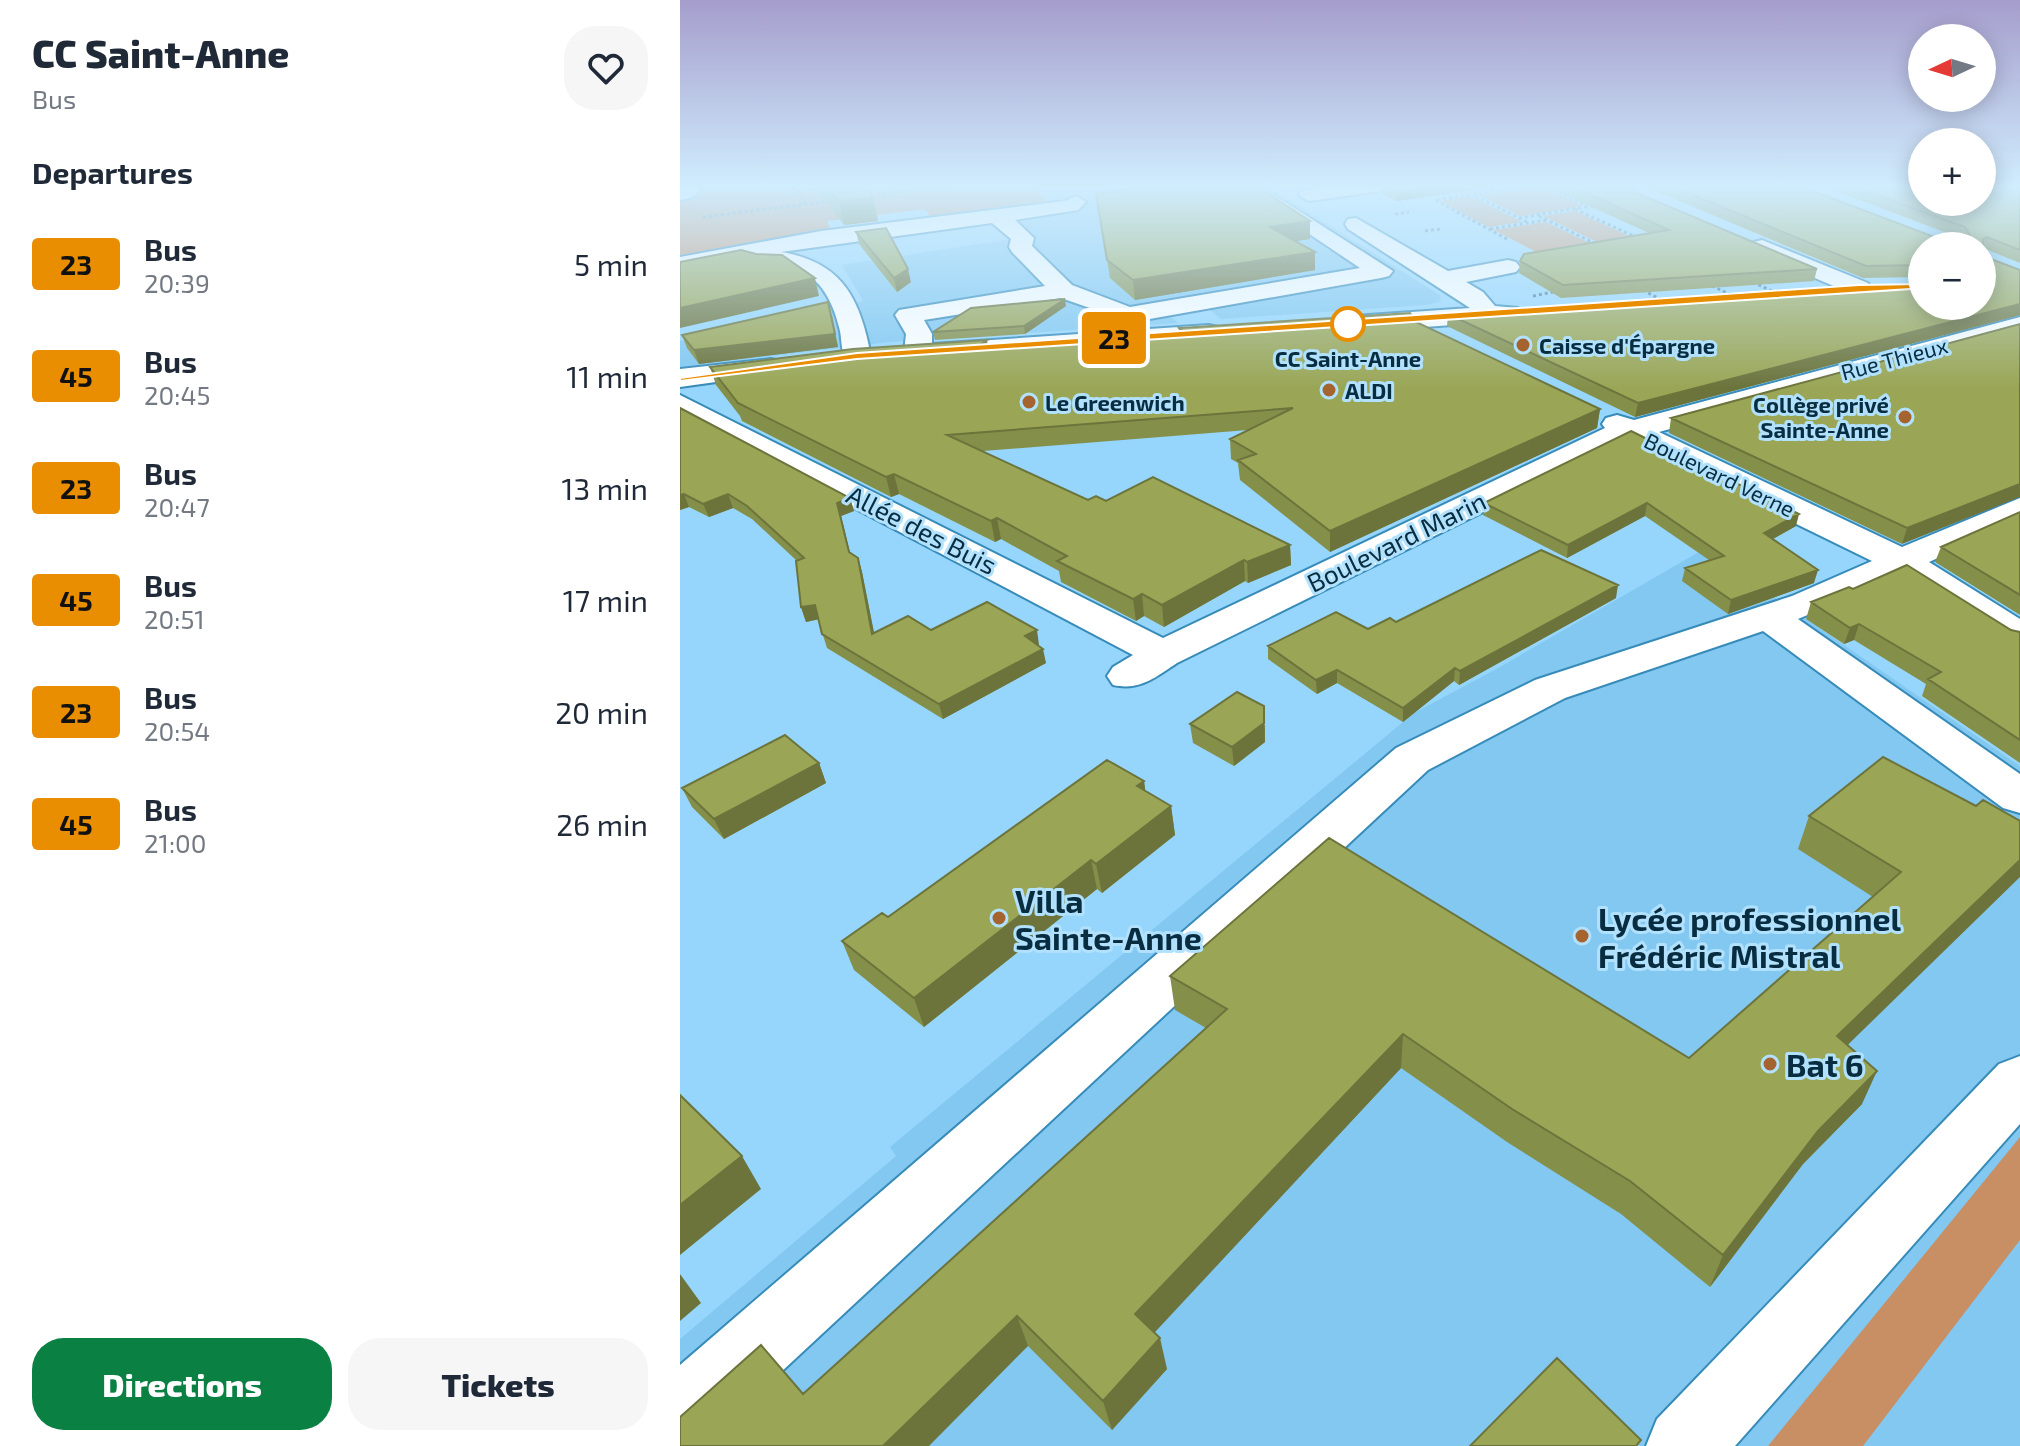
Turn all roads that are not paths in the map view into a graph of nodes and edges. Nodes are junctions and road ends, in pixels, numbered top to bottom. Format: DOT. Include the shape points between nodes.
graph roads {
  1 [pos="742,252"];
  2 [pos="1025,252"];
  3 [pos="1353,252"];
  4 [pos="1403,252"];
  5 [pos="1775,252"];
  6 [pos="680,264"];
  7 [pos="1508,267"];
  8 [pos="680,277"];
  9 [pos="1446,278"];
  10 [pos="1063,290"];
  11 [pos="1216,297"];
  12 [pos="1736,297"];
  13 [pos="1361,298"];
  14 [pos="844,301"];
  15 [pos="1531,304"];
  16 [pos="814,308"];
  17 [pos="1121,313"];
  18 [pos="1488,314"];
  19 [pos="1419,319"];
  20 [pos="1330,325"];
  21 [pos="1235,331"];
  22 [pos="2010,335"];
  23 [pos="1139,337"];
  24 [pos="918,341"];
  25 [pos="1464,349"];
  26 [pos="789,364"];
  27 [pos="680,378"];
  28 [pos="680,404"];
  29 [pos="1583,408"];
  30 [pos="1629,430"];
  31 [pos="2020,508"];
  32 [pos="1902,561"];
  33 [pos="1786,610"];
  34 [pos="2020,636"];
  35 [pos="1163,654"];
  36 [pos="1128,676"];
  37 [pos="2020,797"];
  38 [pos="2020,1082"];
  39 [pos="680,1414"];
  40 [pos="1684,1446"];
  1 -- 6 [label="street"];
  2 -- 10 [label="street"];
  3 -- 11 [label="street" via="1391,277"];
  4 -- 9 [label="street"];
  5 -- 12 [label="street" via="1871,287"];
  7 -- 9 [label="street"];
  8 -- 14 [label="street" via="788,258 805,263 840,291"];
  9 -- 18 [label="street"];
  10 -- 17 [label="street"];
  10 -- 24 [label="street" via="908,315"];
  11 -- 13 [label="street" via="1249,306"];
  11 -- 17 [label="street"];
  14 -- 16 [label="street"];
  14 -- 24 [label="street" via="845,358"];
  15 -- 18 [label="street"];
  17 -- 23 [label="street"];
  17 -- 24 [label="street" via="995,324"];
  18 -- 19 [label="street"];
  19 -- 20 [label="street"];
  19 -- 25 [label="street" via="1426,330"];
  21 -- 23 [label="street"];
  22 -- 30 [label="street, Rue Thieux" via="1967,326"];
  23 -- 24 [label="street"];
  26 -- 27 [label="street"];
  28 -- 35 [label="street, Allée des Buis"];
  29 -- 30 [label="street, Boulevard Verne"];
  30 -- 32 [label="street, Boulevard Verne"];
  30 -- 35 [label="street, Boulevard Marin"];
  31 -- 32 [label="street"];
  32 -- 33 [label="street"];
  32 -- 34 [label="street, Boulevard Verne"];
  33 -- 37 [label="street"];
  33 -- 39 [label="street" via="1550,689 1412,759"];
  35 -- 36 [label="street, Boulevard Marin"];
  38 -- 40 [label="street"];
}
